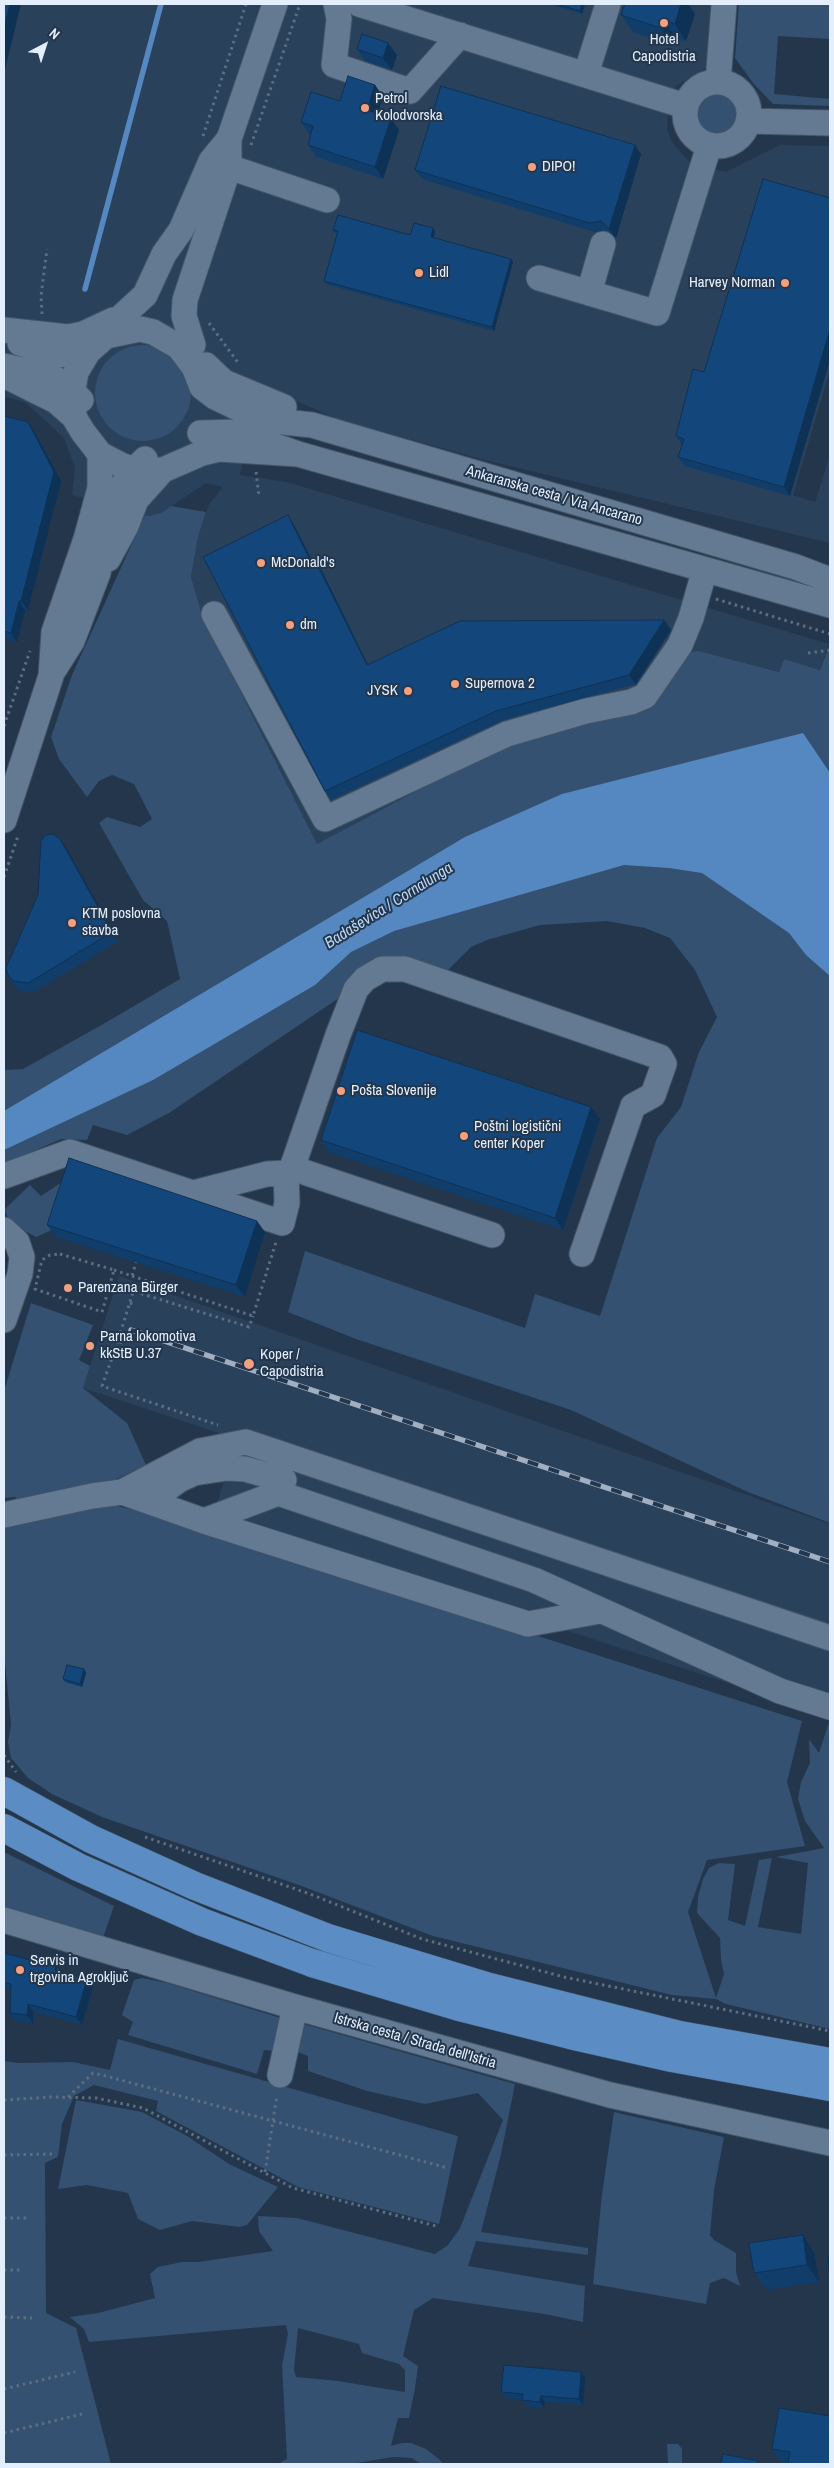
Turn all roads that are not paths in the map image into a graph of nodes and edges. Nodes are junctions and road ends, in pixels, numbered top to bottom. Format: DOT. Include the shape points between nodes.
graph roads {
  1 [pos="337,4"];
  2 [pos="359,4"];
  3 [pos="608,4"];
  4 [pos="724,4"];
  5 [pos="277,5"];
  6 [pos="460,36"];
  7 [pos="586,74"];
  8 [pos="718,82"];
  9 [pos="685,106"];
  10 [pos="748,121"];
  11 [pos="830,123"];
  12 [pos="229,139"];
  13 [pos="709,146"];
  14 [pos="229,167"];
  15 [pos="327,200"];
  16 [pos="603,244"];
  17 [pos="539,278"];
  18 [pos="589,293"];
  19 [pos="135,323"];
  20 [pos="4,330"];
  21 [pos="4,337"];
  22 [pos="88,352"];
  23 [pos="199,355"];
  24 [pos="4,366"];
  25 [pos="4,374"];
  26 [pos="72,390"];
  27 [pos="214,397"];
  28 [pos="74,417"];
  29 [pos="312,425"];
  30 [pos="200,433"];
  31 [pos="100,454"];
  32 [pos="298,454"];
  33 [pos="149,465"];
  34 [pos="615,546"];
  35 [pos="796,567"];
  36 [pos="830,572"];
  37 [pos="830,580"];
  38 [pos="700,585"];
  39 [pos="830,606"];
  40 [pos="214,614"];
  41 [pos="830,620"];
  42 [pos="51,676"];
  43 [pos="4,820"];
  44 [pos="289,1171"];
  45 [pos="4,1176"];
  46 [pos="193,1193"];
  47 [pos="4,1230"];
  48 [pos="492,1235"];
  49 [pos="582,1254"];
  50 [pos="4,1320"];
  51 [pos="284,1480"];
  52 [pos="122,1492"];
  53 [pos="150,1501"];
  54 [pos="4,1515"];
  55 [pos="204,1521"];
  56 [pos="600,1611"];
  57 [pos="830,1638"];
  58 [pos="830,1707"];
  59 [pos="12,1784"];
  60 [pos="4,1828"];
  61 [pos="4,1920"];
  62 [pos="295,2007"];
  63 [pos="830,2062"];
  64 [pos="280,2074"];
  65 [pos="830,2086"];
  66 [pos="830,2143"];
  1 -- 2 [label="street"];
  1 -- 6 [label="street" via="339,19 334,65 410,91"];
  2 -- 6 [label="street"];
  3 -- 7 [label="street"];
  4 -- 8 [label="street"];
  5 -- 12 [label="street"];
  6 -- 7 [label="street"];
  7 -- 9 [label="street"];
  8 -- 9 [label="street" via="694,91"];
  8 -- 10 [label="street" via="729,84 746,100"];
  9 -- 13 [label="street" via="686,126 700,142"];
  10 -- 11 [label="street"];
  10 -- 13 [label="street" via="738,139 720,147"];
  12 -- 14 [label="street"];
  12 -- 19 [label="street" via="211,161 181,230 169,284 156,309"];
  13 -- 18 [label="street" via="657,313"];
  14 -- 15 [label="street"];
  14 -- 23 [label="street" via="185,300 184,316"];
  16 -- 18 [label="street"];
  17 -- 18 [label="street"];
  19 -- 20 [label="street" via="68,337"];
  19 -- 22 [label="street" via="106,336"];
  19 -- 23 [label="street, Ankaranska cesta / Via Ancarano" via="163,326"];
  19 -- 27 [label="street" via="179,347 194,367 202,387"];
  21 -- 22 [label="street" via="58,354"];
  22 -- 26 [label="street" via="76,372"];
  23 -- 27 [label="street"];
  23 -- 29 [label="street, Ankaranska cesta / Via Ancarano" via="224,382 287,409"];
  24 -- 26 [label="street" via="52,377"];
  25 -- 28 [label="street" via="51,398"];
  26 -- 28 [label="street"];
  26 -- 33 [label="street" via="86,405 100,432"];
  27 -- 29 [label="street, Ankaranska cesta / Via Ancarano" via="275,420"];
  27 -- 30 [label="street" via="208,423"];
  28 -- 31 [label="street"];
  29 -- 35 [label="street, Ankaranska cesta / Via Ancarano"];
  30 -- 32 [label="street, Ankaranska cesta / Via Ancarano" via="236,432"];
  30 -- 33 [label="street" via="173,451 160,455"];
  31 -- 33 [label="street"];
  31 -- 42 [label="street" via="100,488 54,632"];
  32 -- 33 [label="street, Ankaranska cesta / Via Ancarano" via="219,449"];
  32 -- 34 [label="street, Ankaranska cesta / Via Ancarano"];
  33 -- 42 [label="street" via="118,494 106,528 98,573 72,641"];
  34 -- 38 [label="street"];
  34 -- 39 [label="street"];
  35 -- 36 [label="street"];
  35 -- 37 [label="street"];
  38 -- 40 [label="street" via="680,645 645,696 507,734 325,819"];
  38 -- 41 [label="street"];
  42 -- 43 [label="street"];
  44 -- 46 [label="street"];
  44 -- 46 [label="street" via="282,1223"];
  44 -- 48 [label="street"];
  44 -- 49 [label="street" via="356,989 365,978 382,969 405,968 660,1057 664,1064 653,1095 632,1106"];
  45 -- 46 [label="street" via="70,1152"];
  47 -- 50 [label="street" via="17,1242 22,1257 20,1274"];
  51 -- 53 [label="street" via="245,1469 219,1469 194,1473"];
  52 -- 53 [label="street"];
  52 -- 54 [label="street"];
  52 -- 57 [label="street" via="200,1451 246,1442"];
  53 -- 55 [label="street"];
  55 -- 56 [label="street" via="528,1624"];
  55 -- 56 [label="street" via="278,1493 534,1580"];
  56 -- 58 [label="street" via="780,1691"];
  59 -- 63 [label="highway" via="91,1839 195,1886 328,1938 486,1986 670,2032"];
  60 -- 65 [label="highway" via="78,1867 202,1922 312,1963 463,2008 570,2035 672,2058"];
  61 -- 62 [label="street, Istrska cesta / Strada dell'Istria"];
  62 -- 64 [label="street"];
  62 -- 66 [label="street, Istrska cesta / Strada dell'Istria" via="610,2095"];
}
